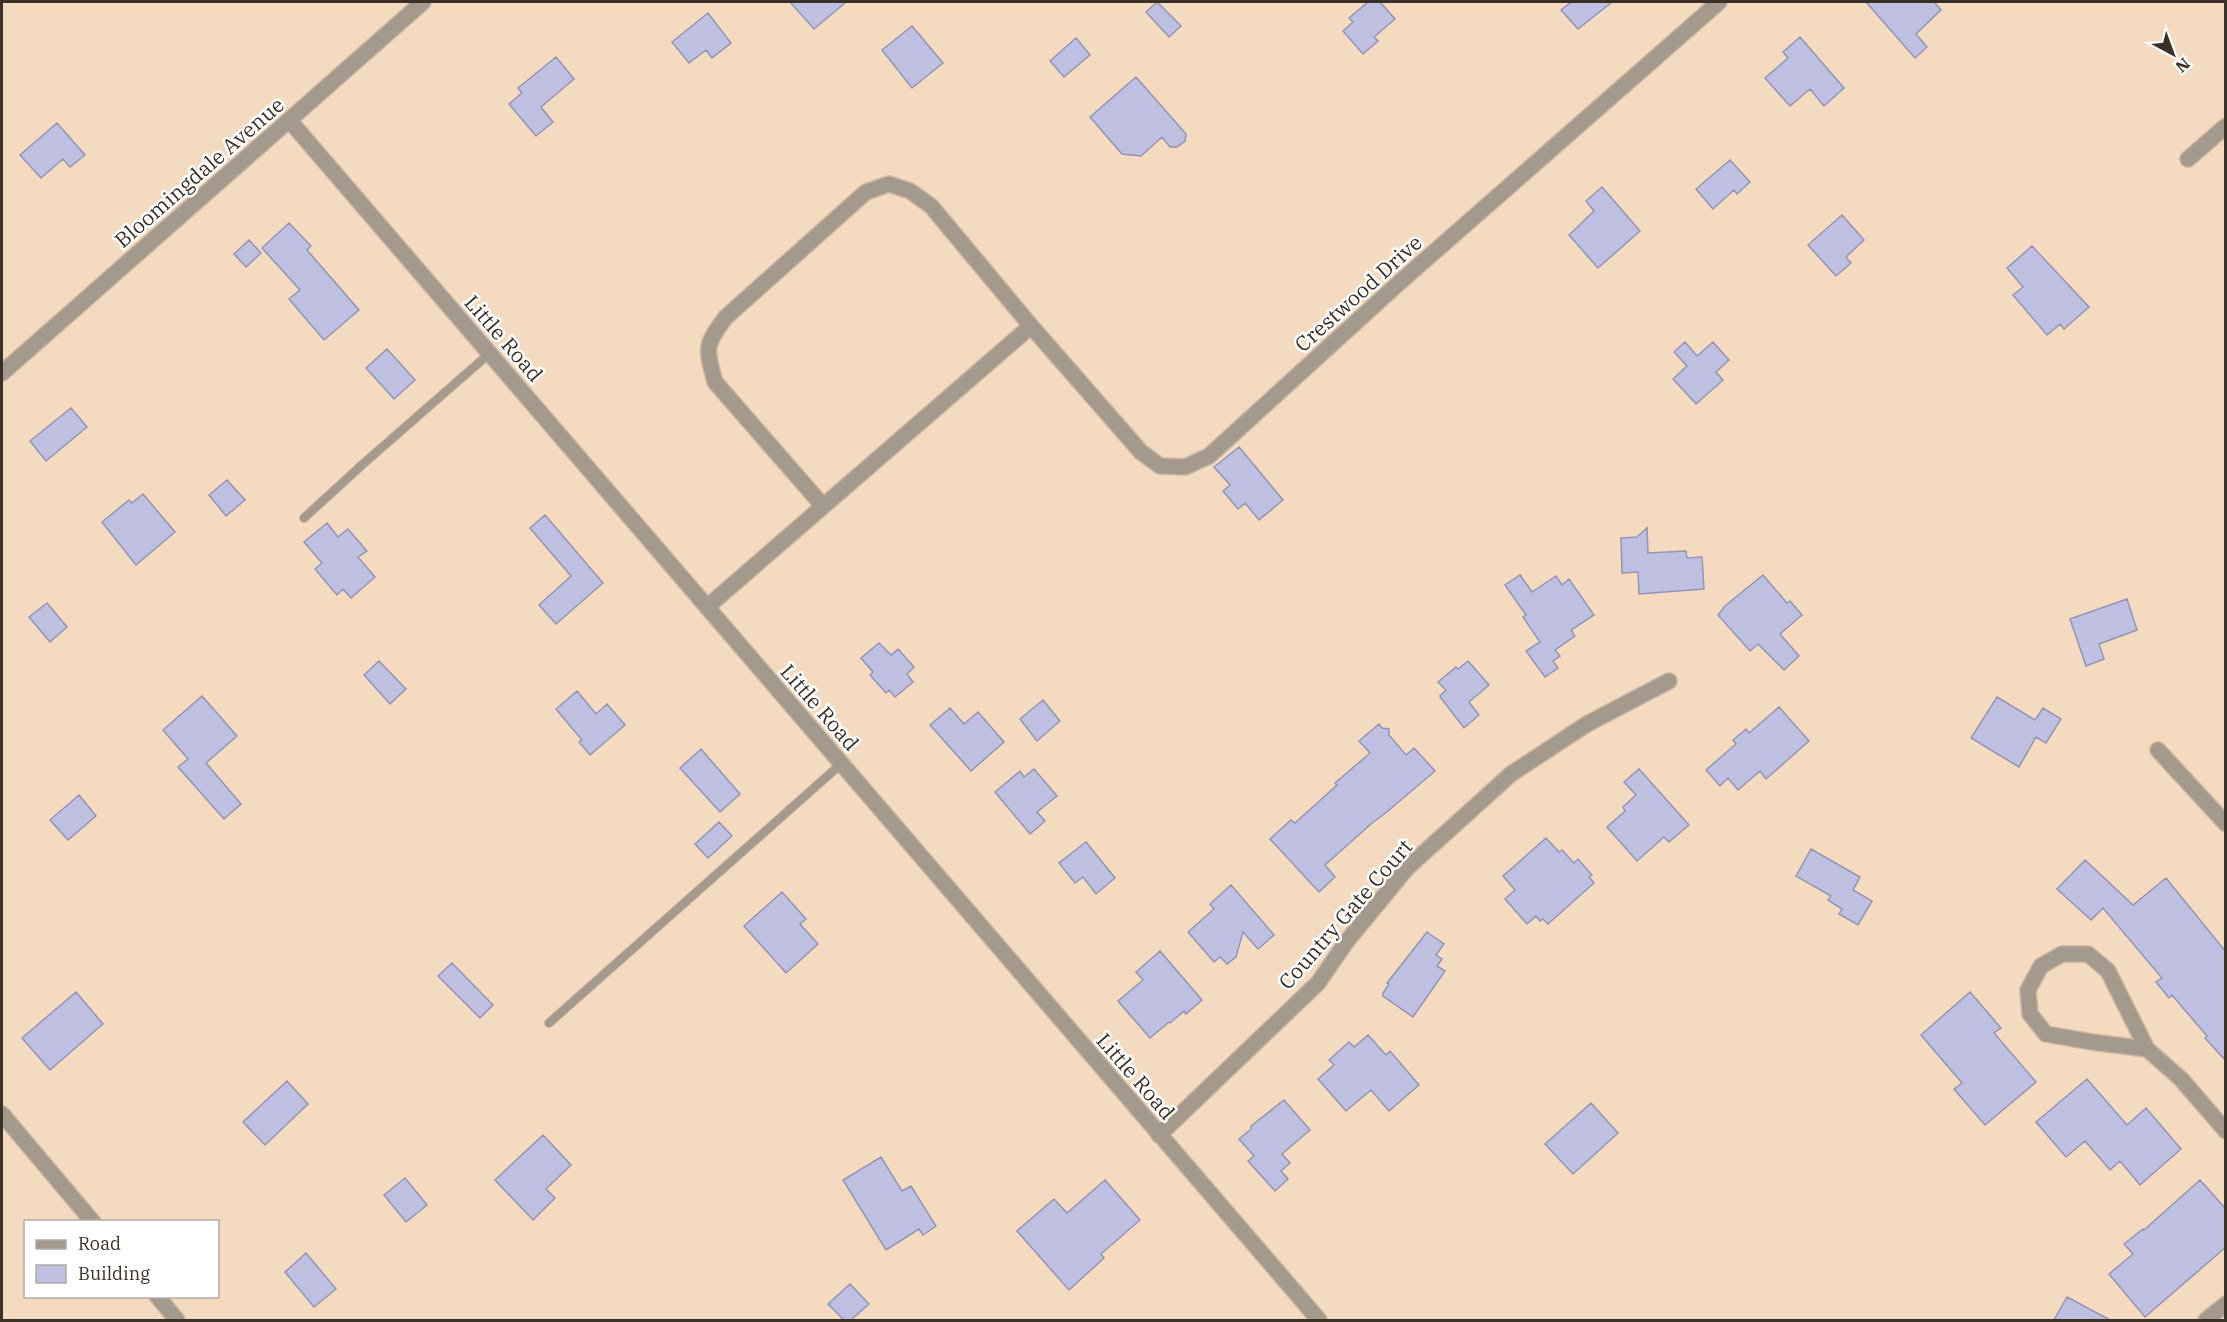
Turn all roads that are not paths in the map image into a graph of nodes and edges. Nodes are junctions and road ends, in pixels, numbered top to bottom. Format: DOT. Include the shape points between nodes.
graph roads {
  1 [pos="423,2"];
  2 [pos="1719,2"];
  3 [pos="290,121"];
  4 [pos="2226,126"];
  5 [pos="2188,159"];
  6 [pos="1031,326"];
  7 [pos="490,353"];
  8 [pos="2,373"];
  9 [pos="823,506"];
  10 [pos="304,518"];
  11 [pos="707,607"];
  12 [pos="1669,681"];
  13 [pos="2158,750"];
  14 [pos="841,764"];
  15 [pos="2226,824"];
  16 [pos="549,1023"];
  17 [pos="2147,1049"];
  18 [pos="2,1114"];
  19 [pos="2226,1131"];
  20 [pos="1159,1135"];
  21 [pos="92,1220"];
  22 [pos="159,1298"];
  23 [pos="2226,1304"];
  24 [pos="177,1320"];
  25 [pos="1319,1320"];
  26 [pos="2206,1320"];
  1 -- 3 [label="street, Bloomingdale Avenue"];
  2 -- 6 [label="street, Crestwood Drive" via="1209,456 1185,467 1160,466 1140,452"];
  3 -- 7 [label="street, Little Road"];
  3 -- 8 [label="street, Bloomingdale Avenue"];
  4 -- 5 [label="street"];
  6 -- 9 [label="street"];
  6 -- 9 [label="street, Crestwood Drive" via="931,206 910,190 889,184 866,192 726,317 710,338 708,356 715,382"];
  7 -- 10 [label="lane"];
  7 -- 11 [label="street, Little Road"];
  9 -- 11 [label="street"];
  11 -- 14 [label="street, Little Road"];
  12 -- 20 [label="street, Country Gate Court" via="1587,724 1511,774 1407,868 1318,983"];
  13 -- 15 [label="street"];
  14 -- 16 [label="lane"];
  14 -- 20 [label="street, Little Road"];
  17 -- 17 [label="street" via="2108,971 2088,954 2062,954 2041,966 2028,990 2030,1014 2046,1034"];
  17 -- 19 [label="street" via="2181,1079"];
  18 -- 21 [label="street"];
  20 -- 25 [label="street, Little Road"];
  22 -- 24 [label="street"];
  23 -- 26 [label="street"];
}
